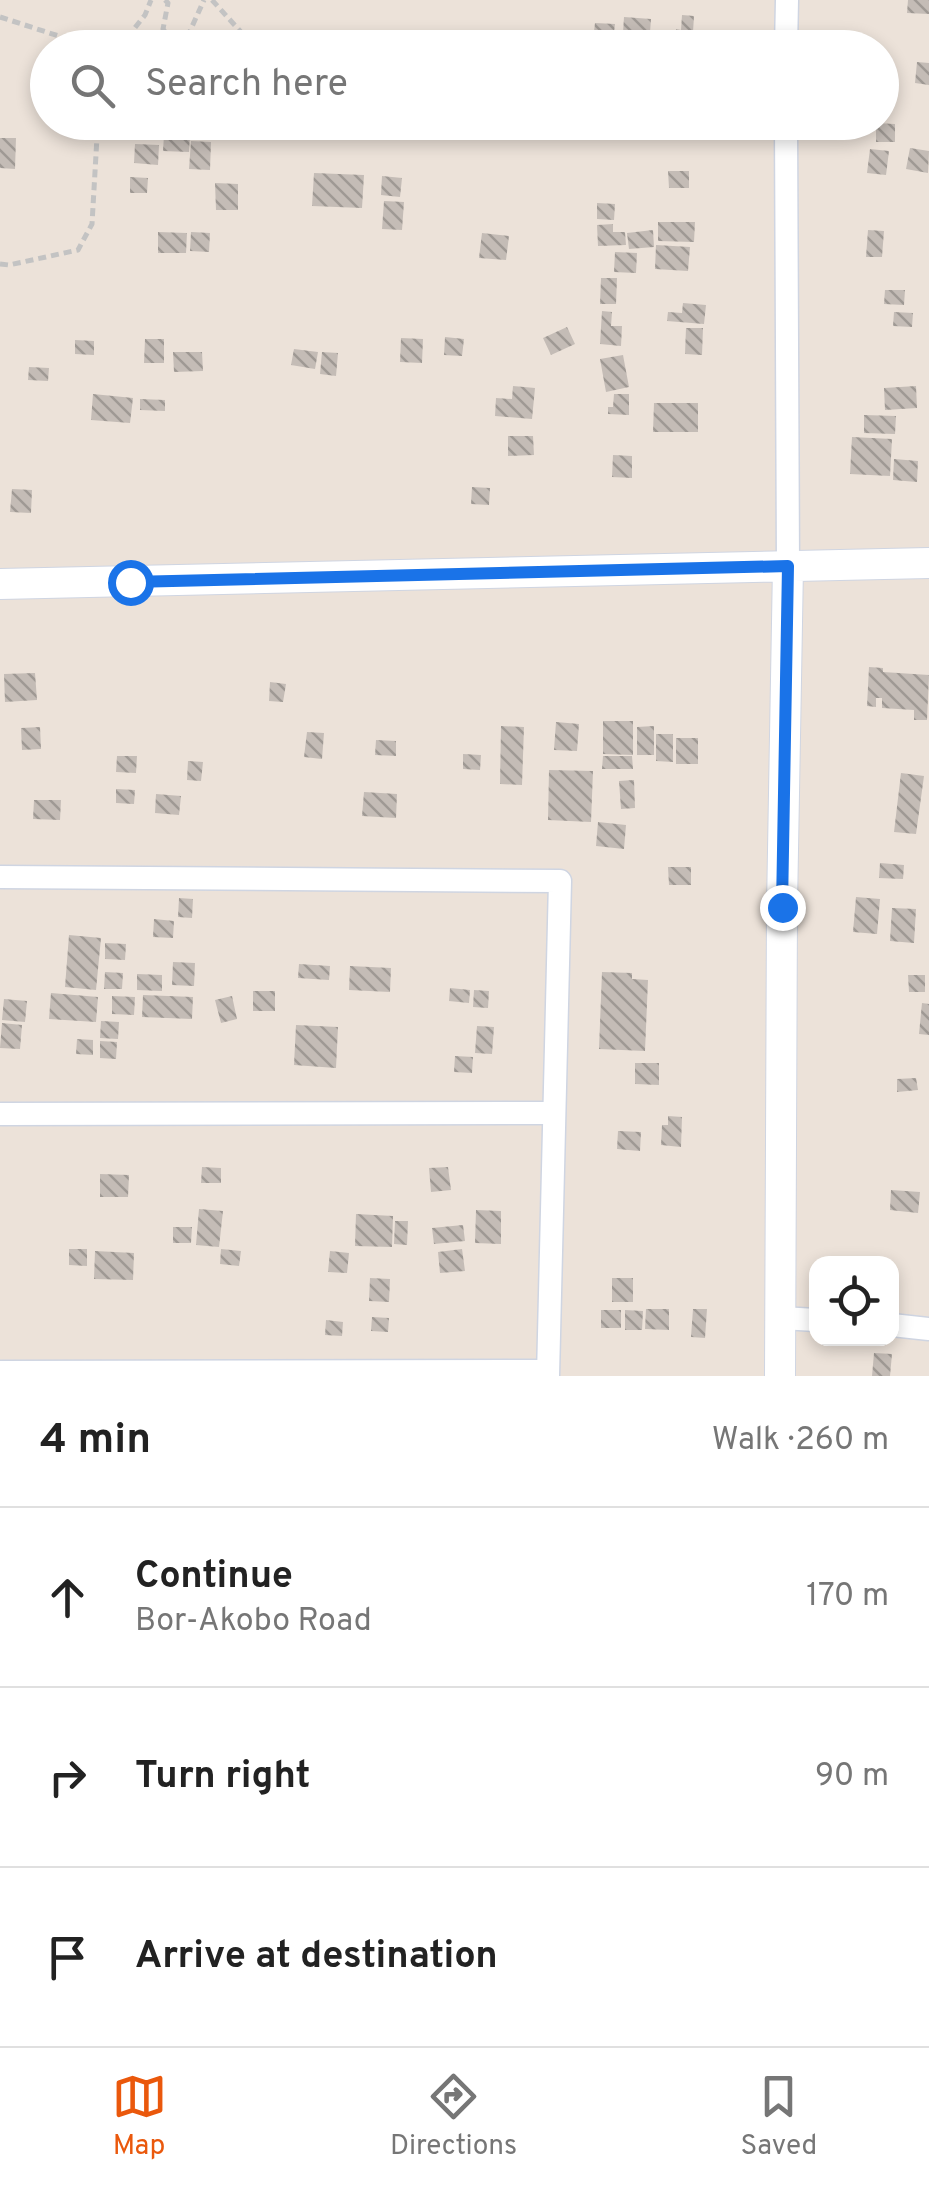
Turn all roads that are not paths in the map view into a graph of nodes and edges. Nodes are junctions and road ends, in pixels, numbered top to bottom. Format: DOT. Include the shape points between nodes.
graph roads {
  1 [pos="787,0"];
  2 [pos="786,30"];
  3 [pos="786,140"];
  4 [pos="929,563"];
  5 [pos="788,566"];
  6 [pos="0,584"];
  7 [pos="0,877"];
  8 [pos="554,1113"];
  9 [pos="0,1114"];
  10 [pos="781,1318"];
  11 [pos="809,1320"];
  12 [pos="899,1327"];
  13 [pos="929,1329"];
  14 [pos="0,1372"];
  15 [pos="548,1374"];
  16 [pos="780,1376"];
  1 -- 2 [label="street"];
  3 -- 5 [label="street"];
  4 -- 5 [label="street"];
  5 -- 6 [label="street"];
  5 -- 10 [label="street"];
  7 -- 8 [label="street" via="560,881"];
  8 -- 9 [label="street"];
  8 -- 15 [label="street"];
  10 -- 11 [label="street"];
  10 -- 16 [label="street"];
  12 -- 13 [label="street"];
  14 -- 15 [label="street"];
}
